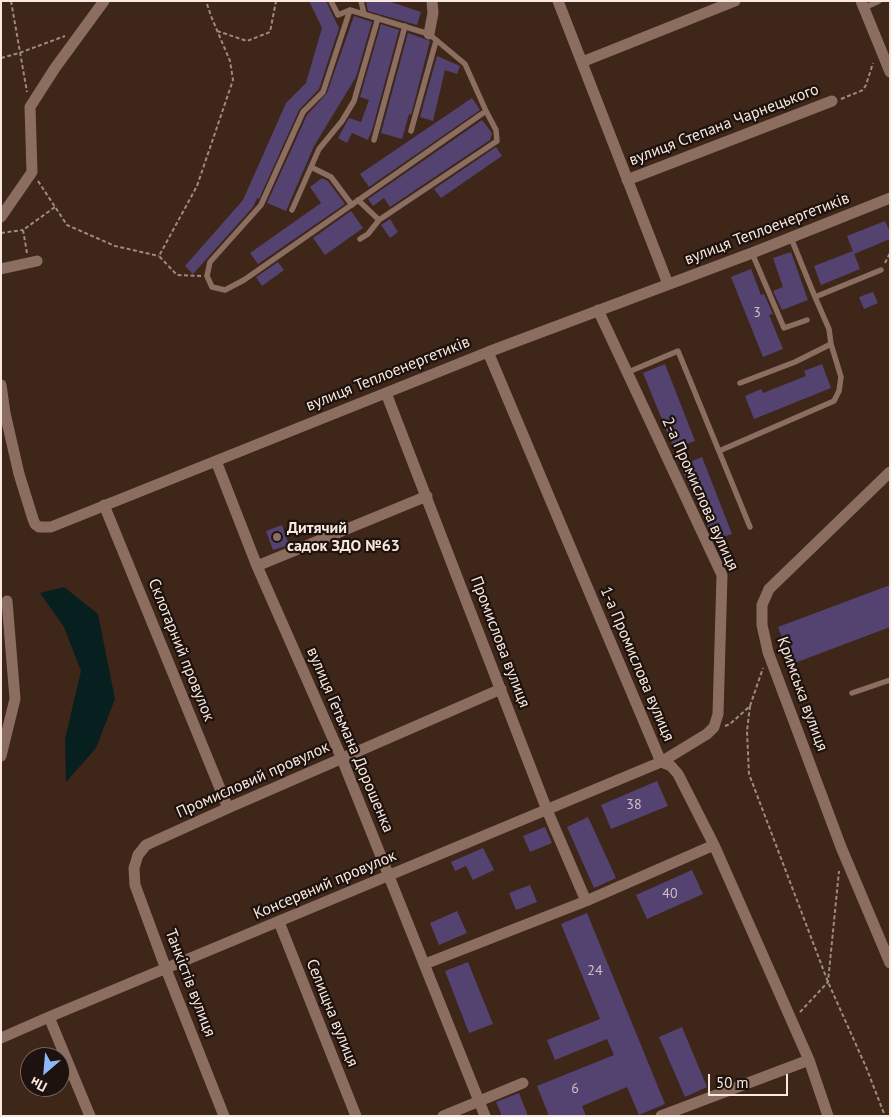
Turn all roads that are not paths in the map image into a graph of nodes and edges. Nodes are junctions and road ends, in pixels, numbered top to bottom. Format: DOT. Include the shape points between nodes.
graph roads {
  1 [pos="104,1"];
  2 [pos="331,1"];
  3 [pos="361,1"];
  4 [pos="432,1"];
  5 [pos="558,1"];
  6 [pos="879,1"];
  7 [pos="727,3"];
  8 [pos="862,4"];
  9 [pos="350,10"];
  10 [pos="364,14"];
  11 [pos="378,18"];
  12 [pos="405,26"];
  13 [pos="433,38"];
  14 [pos="582,62"];
  15 [pos="890,72"];
  16 [pos="832,102"];
  17 [pos="486,111"];
  18 [pos="411,131"];
  19 [pos="374,140"];
  20 [pos="311,167"];
  21 [pos="627,180"];
  22 [pos="890,198"];
  23 [pos="358,200"];
  24 [pos="352,205"];
  25 [pos="292,210"];
  26 [pos="1,217"];
  27 [pos="379,220"];
  28 [pos="791,238"];
  29 [pos="360,239"];
  30 [pos="752,253"];
  31 [pos="33,262"];
  32 [pos="1,269"];
  33 [pos="881,270"];
  34 [pos="668,284"];
  35 [pos="814,298"];
  36 [pos="598,310"];
  37 [pos="806,320"];
  38 [pos="831,344"];
  39 [pos="488,352"];
  40 [pos="626,373"];
  41 [pos="740,383"];
  42 [pos="1,385"];
  43 [pos="386,393"];
  44 [pos="719,451"];
  45 [pos="216,461"];
  46 [pos="890,472"];
  47 [pos="427,496"];
  48 [pos="104,505"];
  49 [pos="750,527"];
  50 [pos="257,566"];
  51 [pos="8,600"];
  52 [pos="890,680"];
  53 [pos="501,689"];
  54 [pos="852,693"];
  55 [pos="1,756"];
  56 [pos="342,759"];
  57 [pos="661,762"];
  58 [pos="228,808"];
  59 [pos="547,810"];
  60 [pos="714,845"];
  61 [pos="136,861"];
  62 [pos="389,876"];
  63 [pos="586,901"];
  64 [pos="279,922"];
  65 [pos="425,964"];
  66 [pos="890,964"];
  67 [pos="166,968"];
  68 [pos="48,1017"];
  69 [pos="1,1038"];
  70 [pos="809,1060"];
  71 [pos="523,1084"];
  72 [pos="479,1101"];
  73 [pos="676,1113"];
  74 [pos="90,1116"];
  75 [pos="224,1116"];
  76 [pos="356,1116"];
  77 [pos="443,1116"];
  78 [pos="485,1116"];
  79 [pos="661,1116"];
  80 [pos="828,1116"];
  1 -- 26 [label="street" via="30,107 32,172"];
  2 -- 9 [label="lane" via="338,15"];
  3 -- 10 [label="lane"];
  4 -- 13 [label="street"];
  5 -- 14 [label="street"];
  6 -- 8 [label="lane"];
  7 -- 14 [label="street"];
  8 -- 15 [label="street"];
  9 -- 10 [label="lane"];
  9 -- 24 [label="lane" via="323,92 303,112 261,205 210,262 207,276 212,287 225,290 238,283"];
  10 -- 11 [label="lane"];
  11 -- 12 [label="lane"];
  11 -- 20 [label="lane" via="354,101 319,149"];
  12 -- 13 [label="lane"];
  12 -- 19 [label="lane"];
  13 -- 17 [label="lane" via="465,64"];
  13 -- 18 [label="lane"];
  14 -- 21 [label="street"];
  16 -- 21 [label="street, вулиця Степана Чарнецького"];
  17 -- 23 [label="lane"];
  17 -- 27 [label="lane" via="496,130 497,141"];
  20 -- 24 [label="lane" via="331,177"];
  20 -- 25 [label="lane"];
  21 -- 34 [label="street"];
  22 -- 28 [label="street, вулиця Теплоенергетиків"];
  23 -- 24 [label="lane"];
  23 -- 27 [label="lane"];
  27 -- 29 [label="lane"];
  28 -- 30 [label="street, вулиця Теплоенергетиків"];
  28 -- 35 [label="lane"];
  30 -- 34 [label="street, вулиця Теплоенергетиків"];
  30 -- 37 [label="lane" via="784,328"];
  31 -- 32 [label="street"];
  33 -- 35 [label="lane"];
  34 -- 36 [label="street, вулиця Теплоенергетиків"];
  35 -- 38 [label="lane" via="829,329"];
  36 -- 39 [label="street, вулиця Теплоенергетиків"];
  36 -- 40 [label="street, 2-а Промислова вулиця"];
  38 -- 41 [label="lane"];
  38 -- 44 [label="lane" via="841,377 834,400"];
  39 -- 43 [label="street, вулиця Теплоенергетиків"];
  39 -- 57 [label="street, 1-а Промислова вулиця"];
  40 -- 44 [label="lane" via="678,351"];
  40 -- 57 [label="street, 2-а Промислова вулиця" via="722,575 718,714 714,727"];
  42 -- 48 [label="street, вулиця Теплоенергетиків" via="19,474 35,524 50,527"];
  43 -- 45 [label="street, вулиця Теплоенергетиків"];
  43 -- 47 [label="street, Промислова вулиця"];
  44 -- 49 [label="lane"];
  45 -- 48 [label="street, вулиця Теплоенергетиків"];
  45 -- 50 [label="street, вулиця Гетьмана Дорошенка"];
  46 -- 66 [label="street, Кримська вулиця" via="769,589 762,605 762,625 768,652 841,847"];
  47 -- 50 [label="street"];
  47 -- 53 [label="street, Промислова вулиця"];
  48 -- 58 [label="street, Склотарний провулок"];
  50 -- 56 [label="street, вулиця Гетьмана Дорошенка"];
  51 -- 55 [label="street" via="15,699"];
  52 -- 54 [label="lane"];
  53 -- 56 [label="street, Промисловий провулок"];
  53 -- 59 [label="street, Промислова вулиця"];
  56 -- 58 [label="street, Промисловий провулок"];
  56 -- 62 [label="street, вулиця Гетьмана Дорошенка"];
  57 -- 59 [label="street, Консервний провулок"];
  57 -- 60 [label="street, 1-а Промислова вулиця" via="678,774"];
  58 -- 61 [label="street, Промисловий провулок" via="146,845"];
  59 -- 62 [label="street, Консервний провулок"];
  59 -- 63 [label="street, Промислова вулиця"];
  60 -- 63 [label="street"];
  60 -- 70 [label="street, 1-а Промислова вулиця"];
  61 -- 67 [label="street, Танкістів вулиця" via="135,885"];
  62 -- 64 [label="street, Консервний провулок"];
  62 -- 65 [label="street, вулиця Гетьмана Дорошенка"];
  63 -- 65 [label="street"];
  64 -- 67 [label="street, Консервний провулок"];
  64 -- 76 [label="street, Селищна вулиця"];
  65 -- 72 [label="street, вулиця Гетьмана Дорошенка"];
  67 -- 68 [label="street, Консервний провулок"];
  67 -- 75 [label="street, Танкістів вулиця"];
  68 -- 69 [label="street, Консервний провулок"];
  68 -- 74 [label="street"];
  70 -- 73 [label="street"];
  70 -- 80 [label="street, 1-а Промислова вулиця"];
  71 -- 72 [label="street"];
  72 -- 77 [label="street"];
  72 -- 78 [label="street, вулиця Гетьмана Дорошенка"];
  73 -- 79 [label="street"];
}
